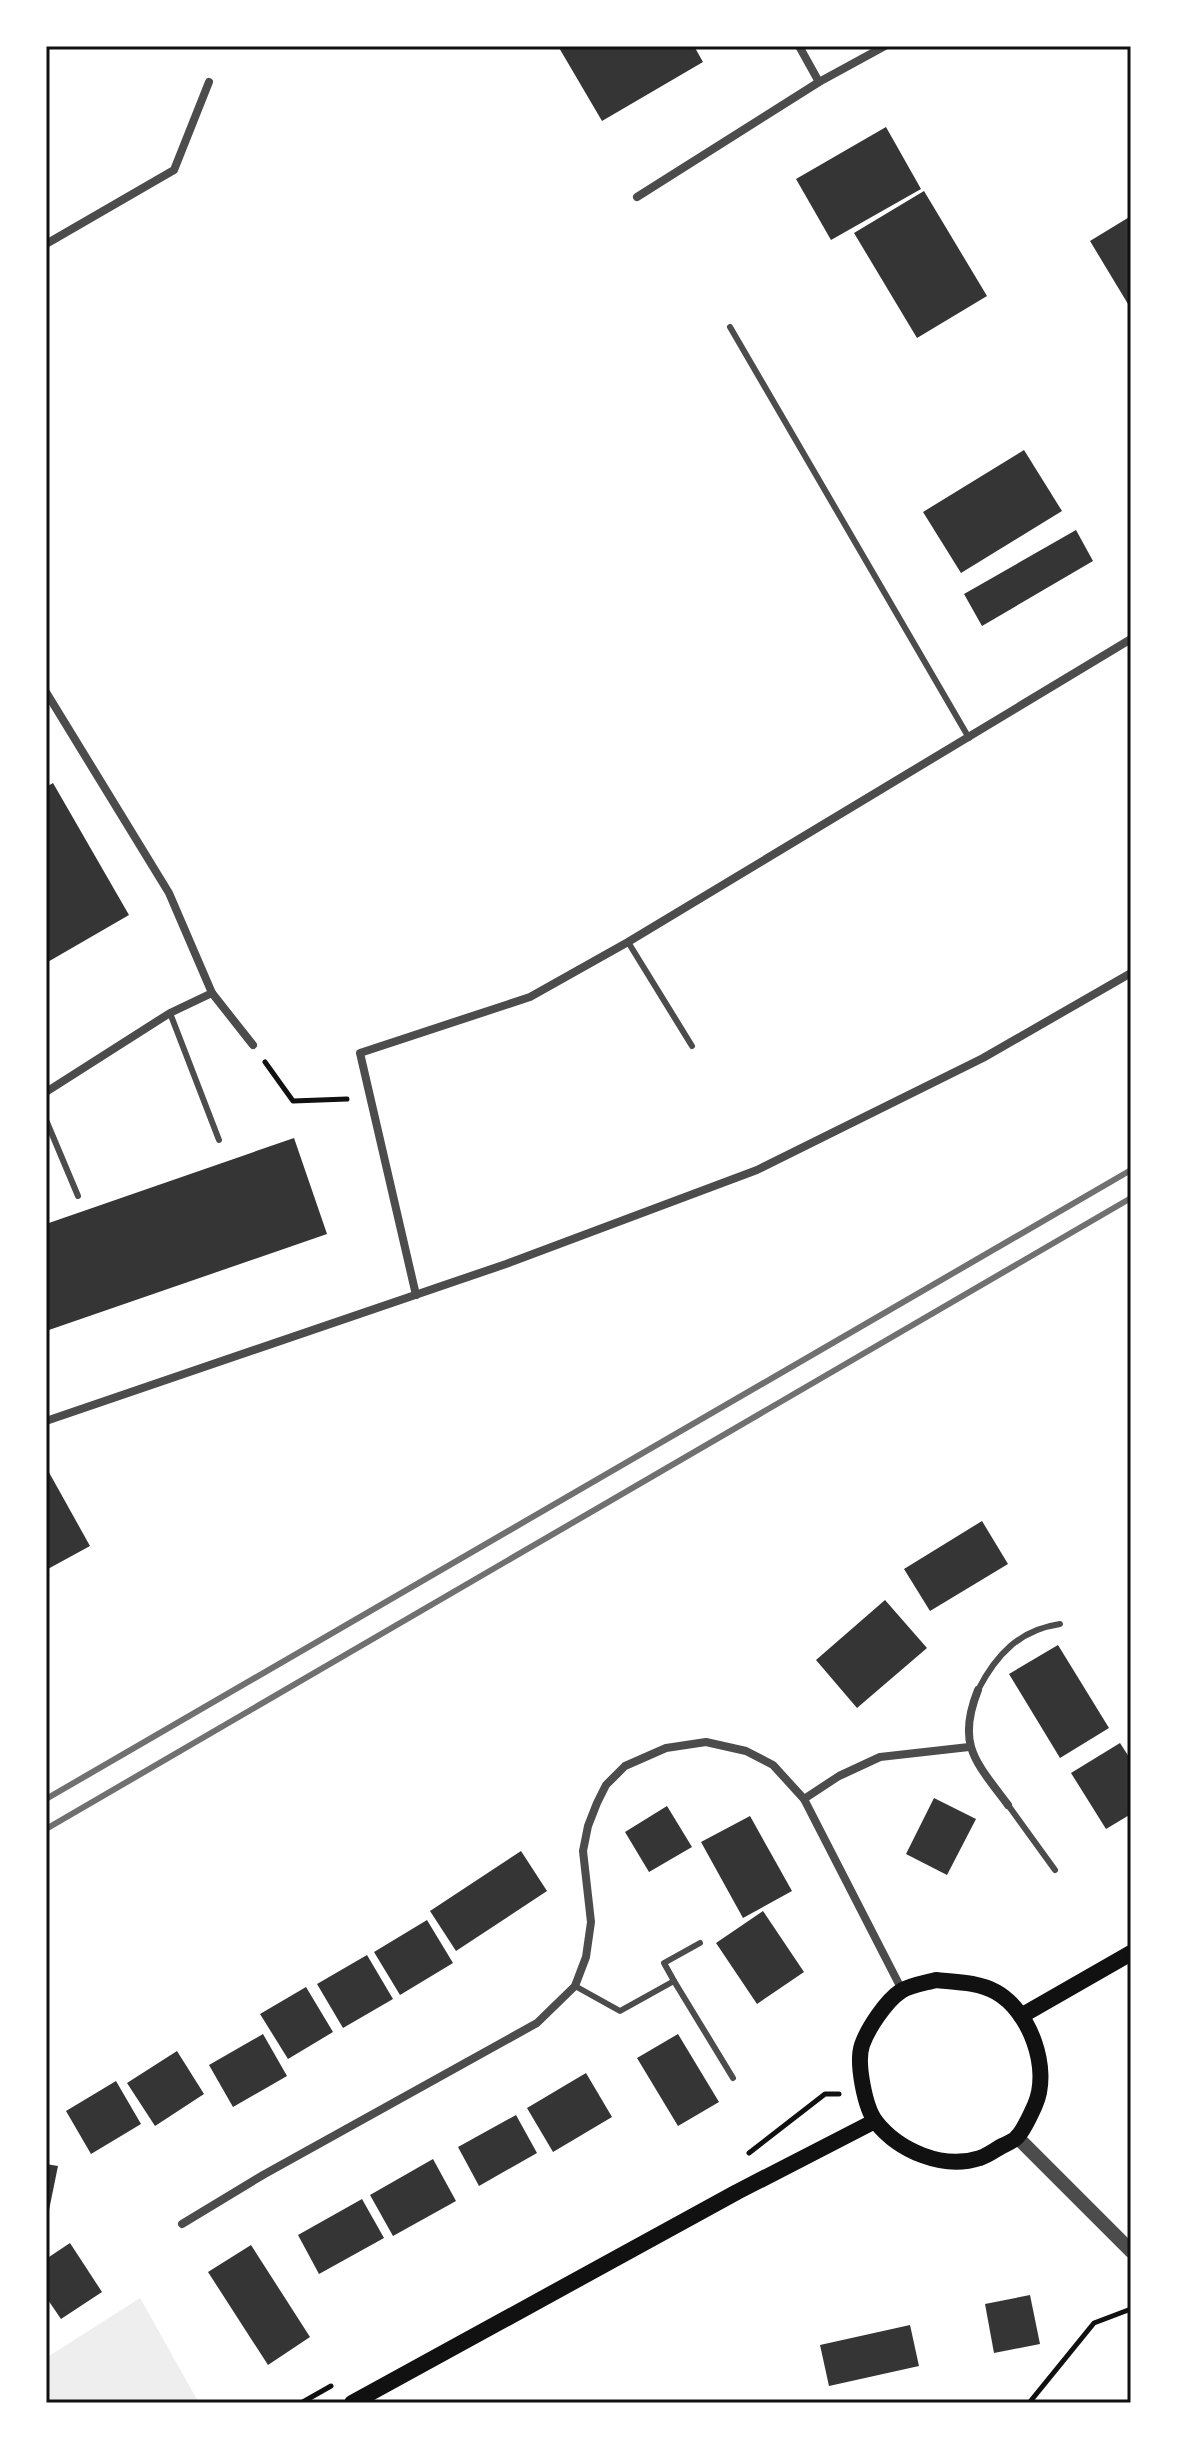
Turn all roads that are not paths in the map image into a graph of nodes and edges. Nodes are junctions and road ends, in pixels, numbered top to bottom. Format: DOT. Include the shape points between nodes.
graph roads {
  1 [pos="799,46"];
  2 [pos="885,46"];
  3 [pos="209,82"];
  4 [pos="819,82"];
  5 [pos="637,197"];
  6 [pos="46,244"];
  7 [pos="730,327"];
  8 [pos="1131,639"];
  9 [pos="46,692"];
  10 [pos="969,738"];
  11 [pos="628,942"];
  12 [pos="1131,973"];
  13 [pos="212,993"];
  14 [pos="170,1013"];
  15 [pos="253,1045"];
  16 [pos="692,1046"];
  17 [pos="46,1092"];
  18 [pos="46,1120"];
  19 [pos="219,1140"];
  20 [pos="78,1196"];
  21 [pos="416,1295"];
  22 [pos="46,1421"];
  23 [pos="1060,1624"];
  24 [pos="978,1690"];
  25 [pos="969,1747"];
  26 [pos="804,1799"];
  27 [pos="1008,1805"];
  28 [pos="1055,1870"];
  29 [pos="700,1943"];
  30 [pos="1131,1953"];
  31 [pos="674,1981"];
  32 [pos="575,1986"];
  33 [pos="902,1990"];
  34 [pos="1021,2016"];
  35 [pos="733,2078"];
  36 [pos="875,2121"];
  37 [pos="1017,2137"];
  38 [pos="182,2224"];
  39 [pos="1131,2251"];
  40 [pos="352,2403"];
  1 -- 4 [label="street"];
  2 -- 4 [label="street"];
  3 -- 6 [label="street" via="174,170"];
  4 -- 5 [label="street"];
  7 -- 10 [label="lane"];
  8 -- 10 [label="street"];
  9 -- 13 [label="street" via="169,893"];
  10 -- 11 [label="street"];
  11 -- 16 [label="lane"];
  11 -- 21 [label="street" via="530,997 360,1053"];
  12 -- 21 [label="street" via="983,1058 757,1170"];
  13 -- 14 [label="street"];
  13 -- 15 [label="street"];
  14 -- 17 [label="street"];
  14 -- 19 [label="lane"];
  18 -- 20 [label="lane"];
  21 -- 22 [label="street"];
  23 -- 24 [label="lane" via="1034,1631 1006,1650 991,1664"];
  24 -- 25 [label="street" via="971,1707"];
  25 -- 26 [label="street" via="880,1757"];
  25 -- 27 [label="street"];
  26 -- 32 [label="street" via="773,1765 746,1751 706,1742 666,1748 625,1766 606,1785 588,1826 583,1851 591,1922"];
  26 -- 33 [label="street"];
  27 -- 28 [label="lane"];
  29 -- 31 [label="lane" via="664,1963"];
  30 -- 34 [label="main road"];
  31 -- 32 [label="lane" via="620,2011"];
  31 -- 35 [label="lane"];
  32 -- 38 [label="street" via="537,2023"];
  33 -- 34 [label="main road" via="936,1980 967,1983 997,1992"];
  33 -- 36 [label="main road" via="877,2017 861,2048 865,2094"];
  34 -- 37 [label="main road" via="1034,2040 1041,2072 1037,2102"];
  36 -- 37 [label="main road" via="906,2147 942,2161 980,2158"];
  36 -- 40 [label="main road"];
  37 -- 39 [label="street"];
}
